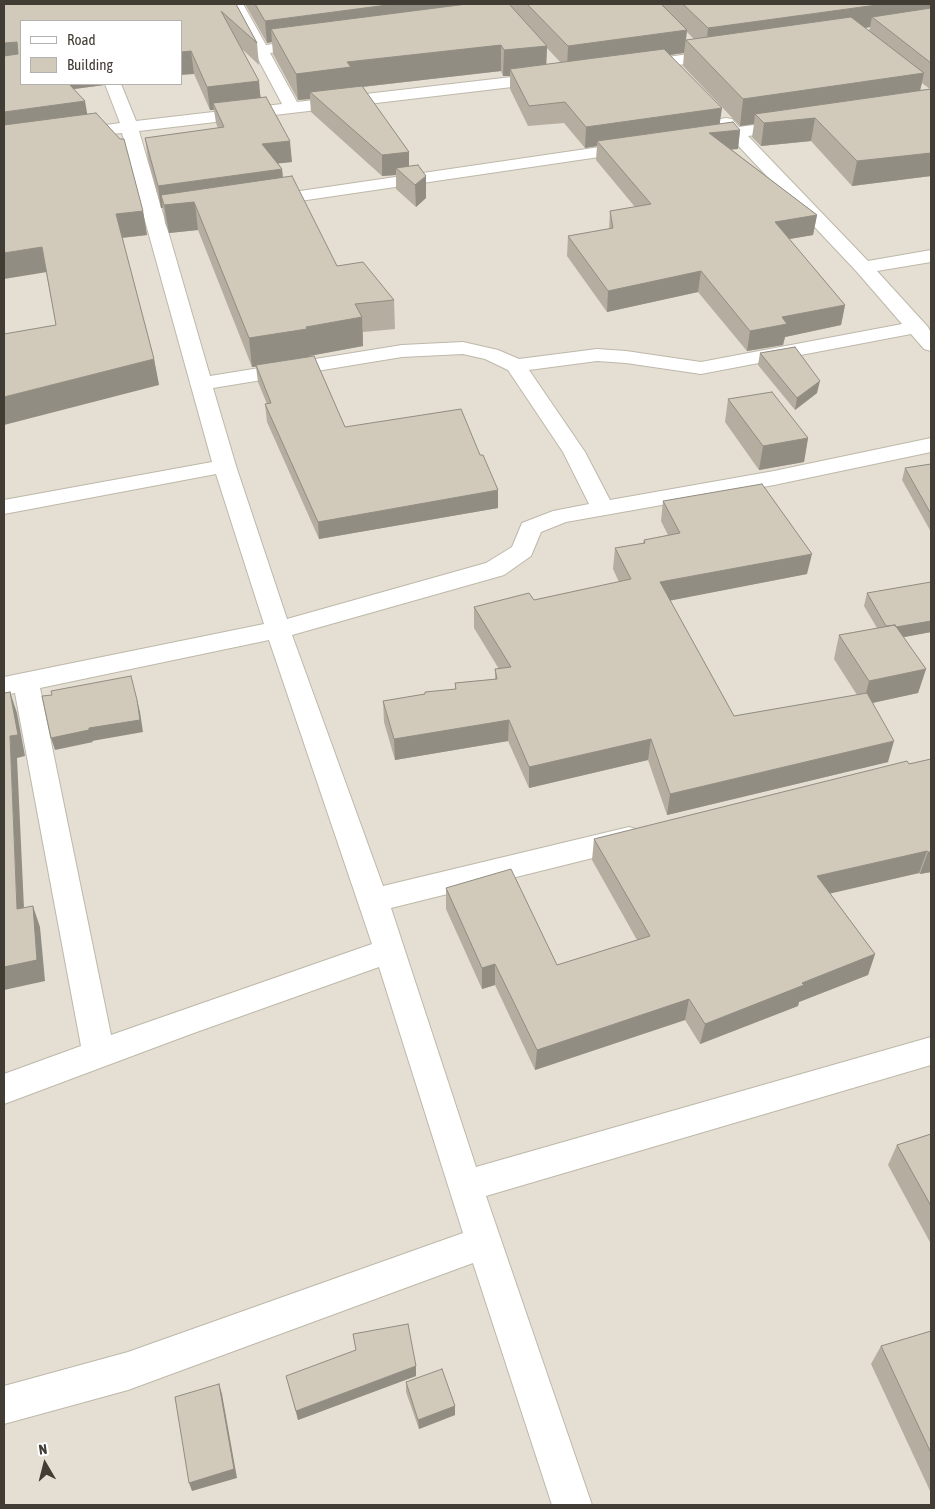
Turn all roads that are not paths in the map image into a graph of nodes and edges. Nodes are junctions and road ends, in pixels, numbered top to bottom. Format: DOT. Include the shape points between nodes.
graph roads {
  1 [pos="236,4"];
  2 [pos="327,41"];
  3 [pos="689,45"];
  4 [pos="260,50"];
  5 [pos="739,52"];
  6 [pos="702,58"];
  7 [pos="549,61"];
  8 [pos="668,62"];
  9 [pos="620,68"];
  10 [pos="681,76"];
  11 [pos="113,85"];
  12 [pos="292,108"];
  13 [pos="714,111"];
  14 [pos="803,123"];
  15 [pos="129,126"];
  16 [pos="100,130"];
  17 [pos="734,132"];
  18 [pos="691,139"];
  19 [pos="654,144"];
  20 [pos="251,203"];
  21 [pos="931,256"];
  22 [pos="864,268"];
  23 [pos="918,327"];
  24 [pos="931,345"];
  25 [pos="516,366"];
  26 [pos="202,384"];
  27 [pos="931,445"];
  28 [pos="225,466"];
  29 [pos="4,508"];
  30 [pos="603,508"];
  31 [pos="278,630"];
  32 [pos="15,684"];
  33 [pos="658,831"];
  34 [pos="373,900"];
  35 [pos="389,951"];
  36 [pos="931,1051"];
  37 [pos="98,1055"];
  38 [pos="4,1089"];
  39 [pos="465,1186"];
  40 [pos="484,1242"];
  41 [pos="4,1404"];
  42 [pos="572,1505"];
  1 -- 4 [label="street"];
  2 -- 4 [label="street"];
  3 -- 6 [label="street"];
  4 -- 12 [label="street"];
  5 -- 6 [label="street"];
  6 -- 8 [label="street"];
  7 -- 12 [label="street" via="562,76"];
  8 -- 9 [label="street"];
  8 -- 10 [label="street"];
  11 -- 15 [label="street"];
  12 -- 15 [label="street"];
  13 -- 17 [label="street"];
  14 -- 17 [label="street"];
  15 -- 16 [label="street"];
  15 -- 26 [label="street" via="163,216"];
  17 -- 18 [label="street"];
  17 -- 22 [label="street"];
  19 -- 20 [label="street"];
  21 -- 22 [label="street"];
  22 -- 23 [label="street"];
  23 -- 24 [label="street"];
  23 -- 25 [label="street" via="701,368 626,356 597,356"];
  25 -- 26 [label="street" via="491,354 463,348 402,351"];
  25 -- 30 [label="street" via="574,452"];
  26 -- 28 [label="street"];
  27 -- 30 [label="street" via="774,478"];
  28 -- 29 [label="street"];
  28 -- 31 [label="street"];
  30 -- 31 [label="street" via="561,516 530,528 523,551 495,569"];
  31 -- 32 [label="street"];
  31 -- 34 [label="street"];
  32 -- 37 [label="street"];
  33 -- 34 [label="street"];
  34 -- 35 [label="street"];
  35 -- 37 [label="street"];
  35 -- 39 [label="street"];
  36 -- 39 [label="street"];
  37 -- 38 [label="street"];
  39 -- 40 [label="street"];
  40 -- 41 [label="street" via="128,1371"];
  40 -- 42 [label="street"];
}
